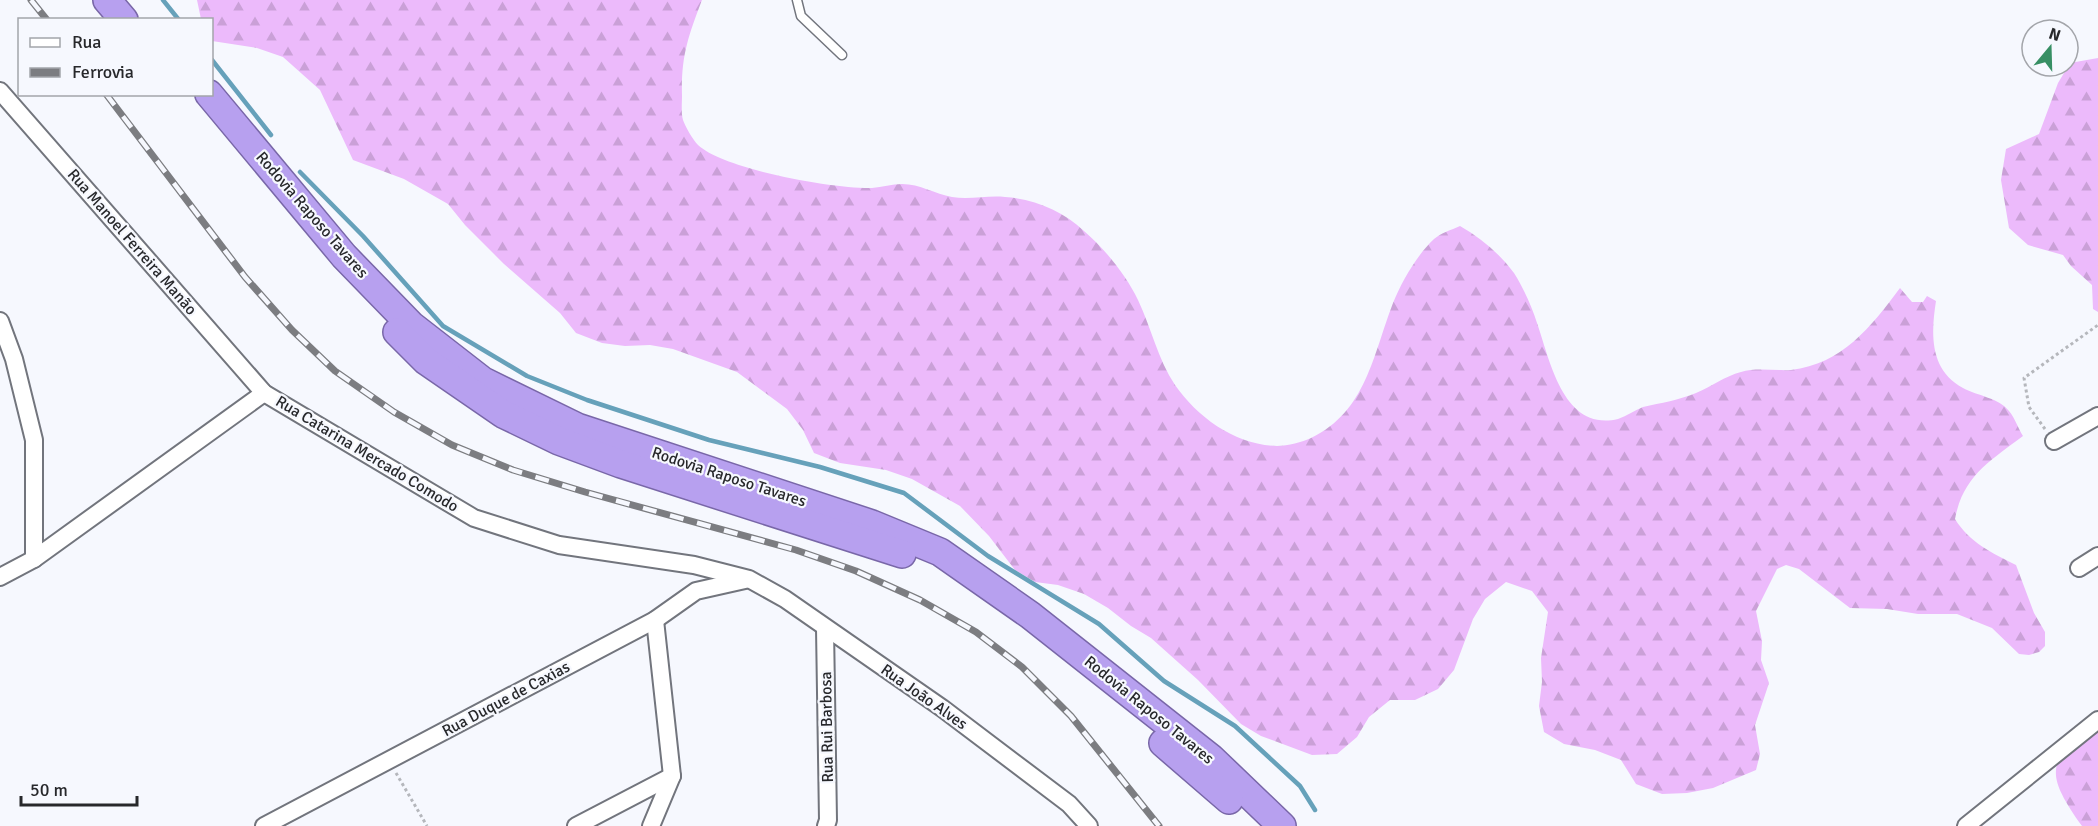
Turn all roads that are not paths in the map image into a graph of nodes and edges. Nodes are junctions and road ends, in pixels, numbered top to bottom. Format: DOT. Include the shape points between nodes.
graph roads {
  1 [pos="107,0"];
  2 [pos="128,0"];
  3 [pos="797,0"];
  4 [pos="122,18"];
  5 [pos="143,18"];
  6 [pos="842,55"];
  7 [pos="0,91"];
  8 [pos="190,96"];
  9 [pos="211,96"];
  10 [pos="0,321"];
  11 [pos="264,393"];
  12 [pos="2098,416"];
  13 [pos="2054,441"];
  14 [pos="2098,556"];
  15 [pos="34,560"];
  16 [pos="2079,568"];
  17 [pos="0,577"];
  18 [pos="749,579"];
  19 [pos="655,620"];
  20 [pos="825,628"];
  21 [pos="2098,720"];
  22 [pos="672,776"];
  23 [pos="828,824"];
  24 [pos="264,826"];
  25 [pos="576,826"];
  26 [pos="651,826"];
  27 [pos="1089,826"];
  28 [pos="1256,826"];
  29 [pos="1282,826"];
  30 [pos="1966,826"];
  1 -- 4 [label="highway"];
  2 -- 5 [label="highway"];
  3 -- 6 [label="lane" via="801,16"];
  7 -- 11 [label="street, Rua Manoel Ferreira Manão"];
  8 -- 28 [label="highway, Rodovia Raposo Tavares" via="338,272 435,368 503,414 559,441 933,565 1027,630 1212,784"];
  9 -- 29 [label="highway, Rodovia Raposo Tavares" via="344,256 411,325 483,381 577,427 872,524 940,552 1030,615 1211,758"];
  10 -- 15 [label="street" via="14,359 34,440"];
  11 -- 15 [label="street, Rua Catarina Mercado Comodo"];
  11 -- 18 [label="street, Rua Catarina Mercado Comodo" via="474,518 559,545 694,565"];
  12 -- 13 [label="street"];
  14 -- 16 [label="street"];
  15 -- 17 [label="street, Rua Catarina Mercado Comodo"];
  18 -- 19 [label="street, Rua Duque de Caxias" via="696,591"];
  18 -- 20 [label="street, Rua João Alves"];
  19 -- 22 [label="street"];
  19 -- 24 [label="street, Rua Duque de Caxias"];
  20 -- 23 [label="street, Rua Rui Barbosa"];
  20 -- 27 [label="street, Rua João Alves" via="951,715 1069,804"];
  21 -- 30 [label="street"];
  22 -- 25 [label="street"];
  22 -- 26 [label="street"];
}
